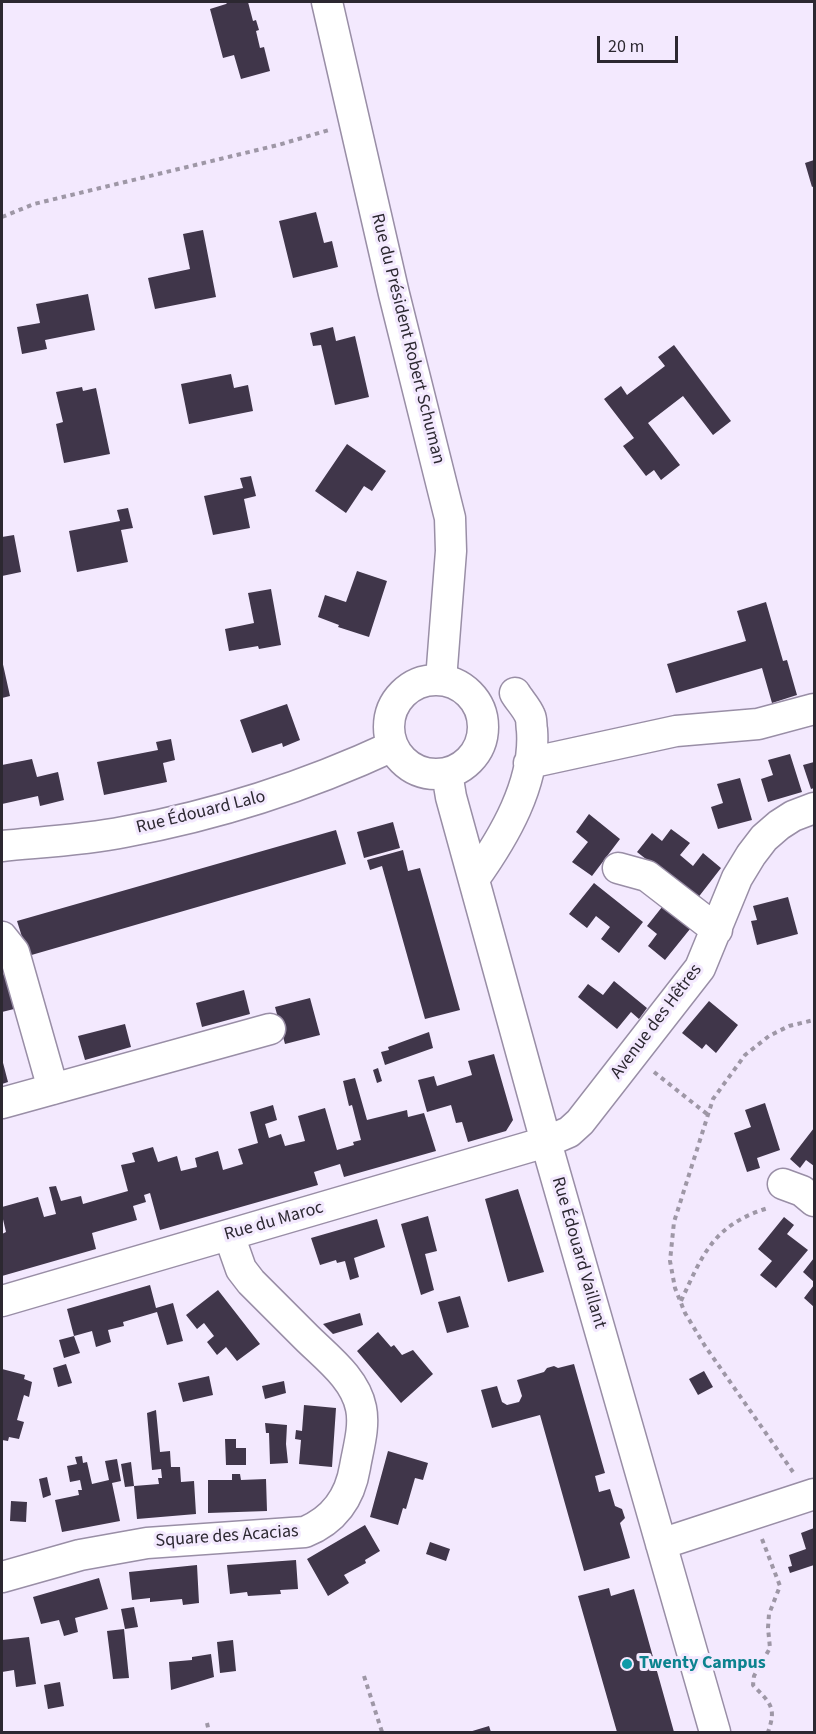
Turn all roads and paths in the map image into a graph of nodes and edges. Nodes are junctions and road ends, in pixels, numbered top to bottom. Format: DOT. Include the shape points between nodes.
graph roads {
  1 [pos="327,2"];
  2 [pos="356,122"];
  3 [pos="2,217"];
  4 [pos="441,680"];
  5 [pos="515,693"];
  6 [pos="814,709"];
  7 [pos="393,746"];
  8 [pos="529,763"];
  9 [pos="447,773"];
  10 [pos="814,808"];
  11 [pos="2,846"];
  12 [pos="618,868"];
  13 [pos="474,879"];
  14 [pos="717,930"];
  15 [pos="2,937"];
  16 [pos="814,1020"];
  17 [pos="270,1029"];
  18 [pos="632,1056"];
  19 [pos="53,1089"];
  20 [pos="2,1103"];
  21 [pos="707,1114"];
  22 [pos="546,1142"];
  23 [pos="802,1194"];
  24 [pos="229,1235"];
  25 [pos="2,1301"];
  26 [pos="681,1302"];
  27 [pos="812,1494"];
  28 [pos="748,1515"];
  29 [pos="661,1544"];
  30 [pos="2,1577"];
  31 [pos="364,1676"];
  32 [pos="207,1723"];
  33 [pos="210,1732"];
  34 [pos="382,1732"];
  35 [pos="715,1732"];
  36 [pos="768,1732"];
  1 -- 2 [label="street, Rue du Président Robert Schuman"];
  2 -- 3 [label="path" via="278,145 34,204"];
  2 -- 4 [label="street, Rue du Président Robert Schuman" via="450,518"];
  4 -- 7 [label="street" via="414,686 398,700 390,719"];
  4 -- 9 [label="street" via="461,687 472,697 483,724 480,745 472,758"];
  5 -- 8 [label="street" via="531,717 533,746"];
  6 -- 8 [label="street" via="758,724 676,731"];
  7 -- 9 [label="street" via="415,770"];
  7 -- 11 [label="street, Rue Édouard Lalo" via="295,788 225,809 124,832"];
  8 -- 13 [label="street" via="514,810"];
  9 -- 13 [label="street, Rue Édouard Vaillant"];
  10 -- 14 [label="street, Avenue des Hêtres" via="793,816 764,838 737,878"];
  12 -- 14 [label="street" via="647,876"];
  13 -- 22 [label="street, Rue Édouard Vaillant"];
  14 -- 18 [label="street, Avenue des Hêtres" via="700,968"];
  15 -- 19 [label="street" via="14,952"];
  16 -- 21 [label="path" via="769,1036 745,1055 713,1099"];
  17 -- 19 [label="street"];
  18 -- 21 [label="path"];
  18 -- 22 [label="street, Avenue des Hêtres" via="574,1128"];
  19 -- 20 [label="street"];
  21 -- 26 [label="path" via="674,1222 670,1261"];
  22 -- 24 [label="street, Rue du Maroc"];
  22 -- 29 [label="street, Rue Édouard Vaillant"];
  23 -- 26 [label="path" via="751,1213 721,1233 706,1250"];
  24 -- 25 [label="street, Rue du Maroc"];
  24 -- 30 [label="street, Square des Acacias" via="241,1269 251,1282 340,1371 358,1396 362,1427 353,1480 341,1504 320,1526 305,1532 147,1543 89,1553"];
  26 -- 27 [label="path" via="705,1346"];
  27 -- 28 [label="street"];
  28 -- 29 [label="street"];
  28 -- 36 [label="path" via="780,1586 769,1614 770,1648 753,1684 770,1703 774,1716"];
  29 -- 35 [label="street, Rue Édouard Vaillant"];
  31 -- 34 [label="path"];
  32 -- 33 [label="path"];
}
